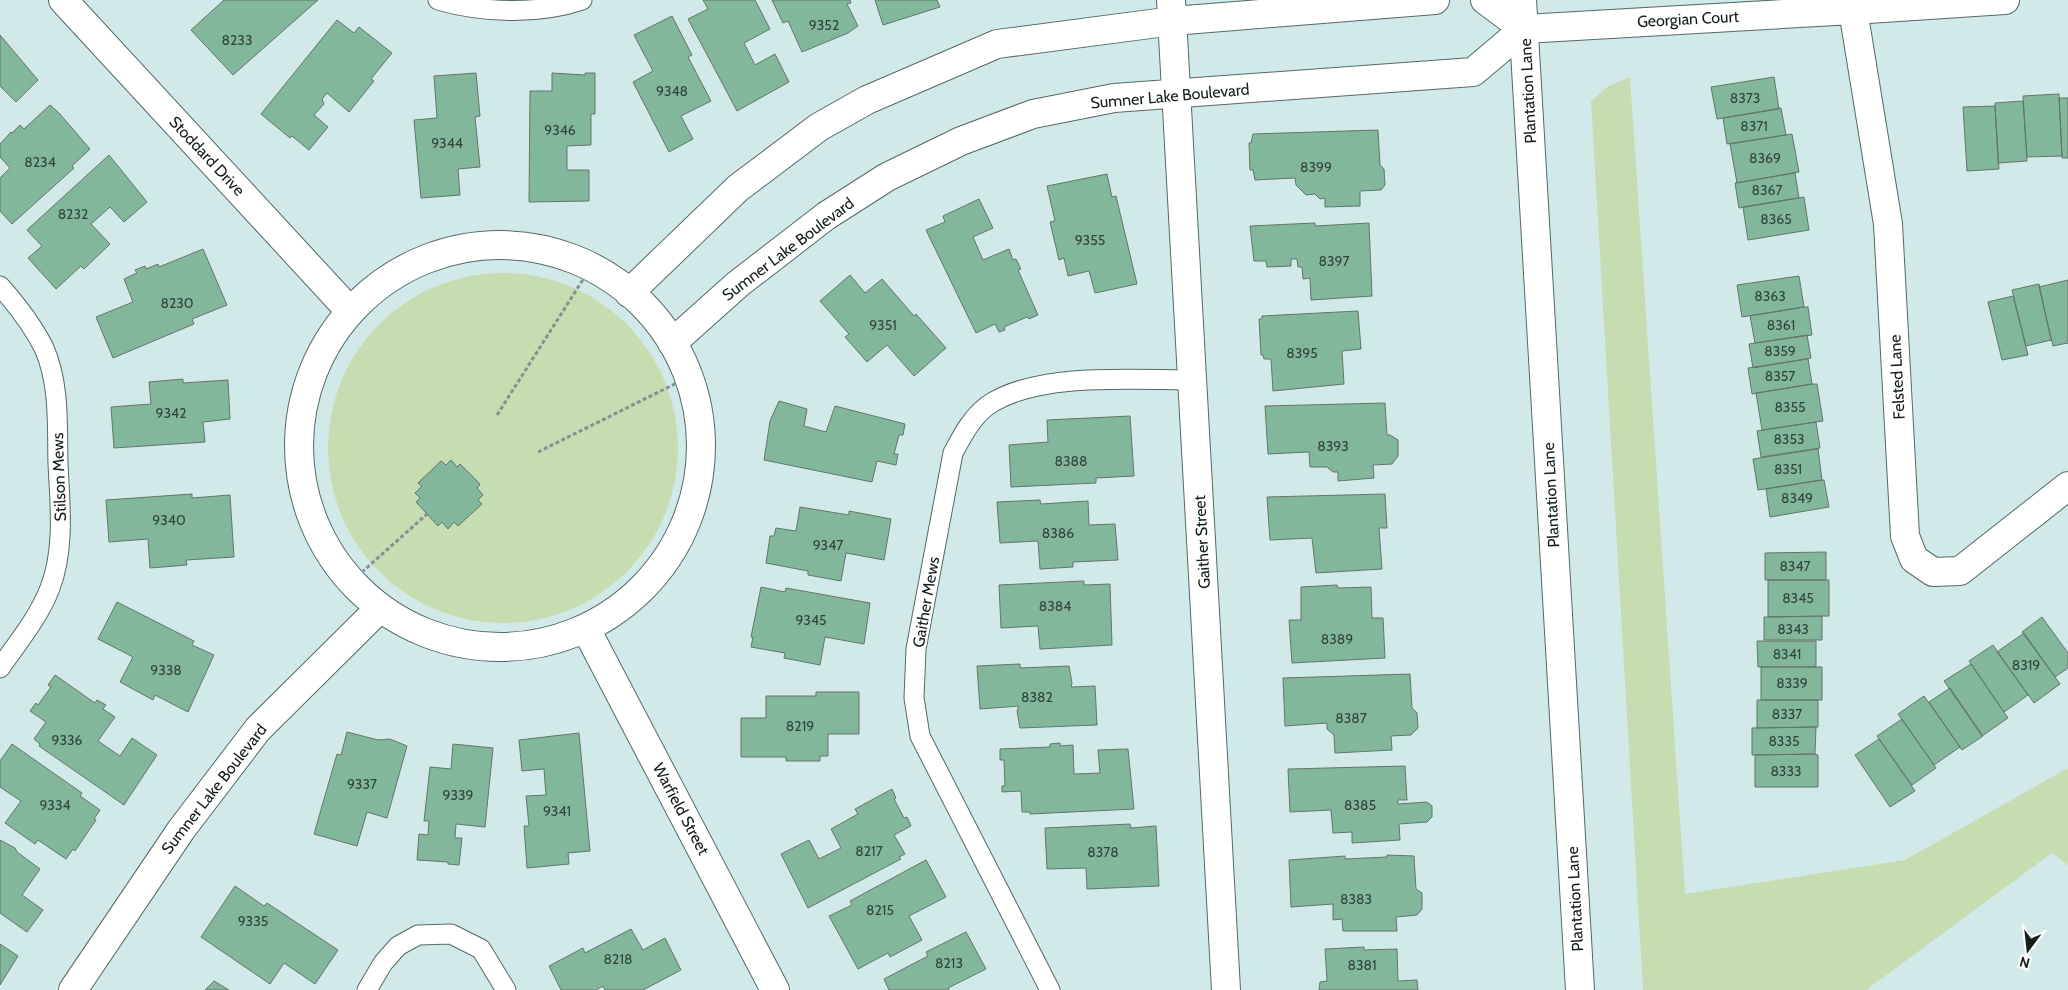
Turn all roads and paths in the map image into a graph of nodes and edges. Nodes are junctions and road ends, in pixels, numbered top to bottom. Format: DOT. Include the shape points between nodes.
graph roads {
  1 [pos="63,0"];
  2 [pos="438,0"];
  3 [pos="582,0"];
  4 [pos="1435,0"];
  5 [pos="1485,0"];
  6 [pos="1522,0"];
  7 [pos="2005,0"];
  8 [pos="1853,5"];
  9 [pos="1172,11"];
  10 [pos="1524,28"];
  11 [pos="1177,93"];
  12 [pos="591,267"];
  13 [pos="0,286"];
  14 [pos="629,293"];
  15 [pos="350,311"];
  16 [pos="672,343"];
  17 [pos="691,376"];
  18 [pos="1193,380"];
  19 [pos="498,415"];
  20 [pos="538,452"];
  21 [pos="2068,486"];
  22 [pos="427,514"];
  23 [pos="352,581"];
  24 [pos="380,608"];
  25 [pos="586,629"];
  26 [pos="0,668"];
  27 [pos="74,990"];
  28 [pos="367,990"];
  29 [pos="506,990"];
  30 [pos="775,990"];
  31 [pos="1050,990"];
  32 [pos="1226,990"];
  33 [pos="1580,990"];
  1 -- 15 [label="street, Stoddard Drive"];
  2 -- 3 [label="lane" via="462,7 505,10 561,7"];
  4 -- 9 [label="street"];
  5 -- 10 [label="street"];
  6 -- 10 [label="street, Plantation Lane"];
  7 -- 8 [label="street, Georgian Court"];
  8 -- 10 [label="street, Georgian Court"];
  8 -- 21 [label="street, Felsted Lane" via="1888,224 1905,536 1914,559 1933,572 1960,571"];
  9 -- 11 [label="street, Gaither Street"];
  9 -- 14 [label="street" via="997,44 867,100 819,127 738,188"];
  10 -- 11 [label="street, Sumner Lake Boulevard" via="1473,72"];
  10 -- 33 [label="street, Plantation Lane"];
  11 -- 16 [label="street, Sumner Lake Boulevard" via="1114,98 1033,114 961,141 887,177 826,216 738,284"];
  11 -- 18 [label="street, Gaither Street"];
  12 -- 14 [label="street"];
  12 -- 15 [label="street" via="528,247 481,246 434,256 399,272"];
  12 -- 19 [label="path"];
  13 -- 26 [label="lane, Stilson Mews" via="14,301 44,348 52,375 56,399 60,531 57,562 43,605"];
  14 -- 16 [label="street"];
  15 -- 23 [label="street" via="315,366 302,406 298,448 303,489 316,530 338,566"];
  16 -- 17 [label="street"];
  17 -- 20 [label="path"];
  17 -- 25 [label="street" via="700,421 702,464 696,496 678,543 654,577 624,605"];
  18 -- 31 [label="lane, Gaither Mews" via="1057,383 1013,393 991,403 968,424 953,452 916,649 914,698 920,736"];
  18 -- 32 [label="street, Gaither Street"];
  22 -- 23 [label="path"];
  23 -- 24 [label="street"];
  24 -- 25 [label="street" via="433,636 471,646 517,647 552,641"];
  24 -- 27 [label="street, Sumner Lake Boulevard" via="258,728 181,830"];
  25 -- 30 [label="street, Warfield Street"];
  28 -- 29 [label="lane" via="383,962 398,946 418,935 452,934 481,949"];
}
